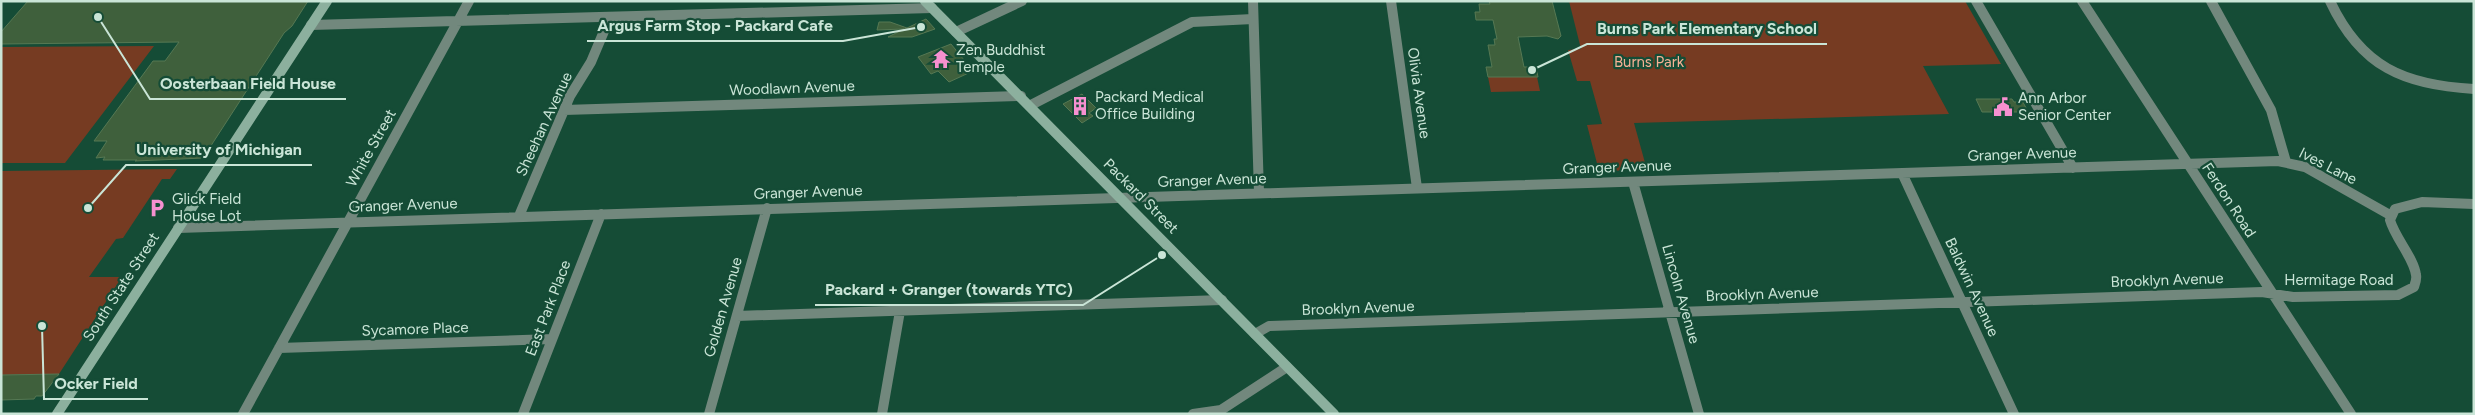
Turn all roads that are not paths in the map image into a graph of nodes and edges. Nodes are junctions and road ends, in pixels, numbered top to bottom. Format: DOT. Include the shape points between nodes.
graph roads {
  1 [pos="326,1"];
  2 [pos="469,1"];
  3 [pos="1022,1"];
  4 [pos="1252,1"];
  5 [pos="1391,1"];
  6 [pos="1976,1"];
  7 [pos="2082,1"];
  8 [pos="2211,1"];
  9 [pos="2330,1"];
  10 [pos="929,5"];
  11 [pos="610,17"];
  12 [pos="1253,19"];
  13 [pos="459,20"];
  14 [pos="311,25"];
  15 [pos="956,32"];
  16 [pos="2474,88"];
  17 [pos="1021,96"];
  18 [pos="1031,105"];
  19 [pos="564,110"];
  20 [pos="2286,162"];
  21 [pos="2188,164"];
  22 [pos="2072,168"];
  23 [pos="1902,173"];
  24 [pos="1634,182"];
  25 [pos="1417,188"];
  26 [pos="1259,193"];
  27 [pos="1122,199"];
  28 [pos="2474,204"];
  29 [pos="767,208"];
  30 [pos="601,214"];
  31 [pos="2390,215"];
  32 [pos="519,216"];
  33 [pos="348,222"];
  34 [pos="178,228"];
  35 [pos="2272,294"];
  36 [pos="1222,300"];
  37 [pos="1962,301"];
  38 [pos="900,312"];
  39 [pos="1671,313"];
  40 [pos="737,316"];
  41 [pos="1255,334"];
  42 [pos="552,339"];
  43 [pos="279,348"];
  44 [pos="1288,367"];
  45 [pos="1209,413"];
  46 [pos="57,414"];
  47 [pos="243,414"];
  48 [pos="523,414"];
  49 [pos="709,414"];
  50 [pos="882,414"];
  51 [pos="1193,414"];
  52 [pos="1334,414"];
  53 [pos="1699,414"];
  54 [pos="2014,414"];
  55 [pos="2351,414"];
  1 -- 14 [label="main road, South State Street"];
  2 -- 13 [label="street, White Street"];
  3 -- 15 [label="street"];
  4 -- 12 [label="street"];
  5 -- 25 [label="street, Olivia Avenue"];
  6 -- 22 [label="street"];
  7 -- 21 [label="street, Ferdon Road"];
  8 -- 20 [label="street" via="2271,110"];
  9 -- 16 [label="street" via="2348,33 2392,72 2445,88"];
  10 -- 11 [label="street"];
  10 -- 15 [label="main road, Packard Street"];
  11 -- 13 [label="street"];
  11 -- 19 [label="street, Sheehan Avenue" via="591,62"];
  12 -- 18 [label="street" via="1192,22"];
  12 -- 26 [label="street"];
  13 -- 14 [label="street"];
  13 -- 33 [label="street, White Street"];
  14 -- 34 [label="main road, South State Street"];
  15 -- 17 [label="main road, Packard Street"];
  17 -- 18 [label="main road, Packard Street"];
  17 -- 19 [label="street, Woodlawn Avenue"];
  18 -- 27 [label="main road, Packard Street"];
  19 -- 32 [label="street, Sheehan Avenue"];
  20 -- 21 [label="street, Ives Lane"];
  20 -- 31 [label="street, Ives Lane" via="2304,167"];
  21 -- 22 [label="street, Granger Avenue"];
  21 -- 35 [label="street, Ferdon Road"];
  22 -- 23 [label="street, Granger Avenue"];
  23 -- 24 [label="street, Granger Avenue"];
  23 -- 37 [label="street, Baldwin Avenue"];
  24 -- 25 [label="street, Granger Avenue"];
  24 -- 39 [label="street, Lincoln Avenue"];
  25 -- 26 [label="street, Granger Avenue"];
  26 -- 27 [label="street, Granger Avenue"];
  27 -- 29 [label="street, Granger Avenue"];
  27 -- 36 [label="main road, Packard Street"];
  28 -- 31 [label="street" via="2416,203"];
  29 -- 30 [label="street, Granger Avenue"];
  29 -- 40 [label="street, Golden Avenue"];
  30 -- 32 [label="street, Granger Avenue"];
  30 -- 42 [label="street, East Park Place"];
  31 -- 35 [label="street, Hermitage Road" via="2393,234 2418,274 2417,284 2411,292 2302,297"];
  32 -- 33 [label="street, Granger Avenue"];
  33 -- 34 [label="street, Granger Avenue"];
  33 -- 43 [label="street, White Street"];
  34 -- 46 [label="main road, South State Street"];
  35 -- 37 [label="street, Brooklyn Avenue"];
  35 -- 55 [label="street, Ferdon Road"];
  36 -- 38 [label="street"];
  36 -- 41 [label="main road, Packard Street"];
  37 -- 39 [label="street, Brooklyn Avenue"];
  37 -- 54 [label="street, Baldwin Avenue"];
  38 -- 40 [label="street"];
  38 -- 50 [label="street"];
  39 -- 41 [label="street, Brooklyn Avenue" via="1268,326"];
  39 -- 53 [label="street, Lincoln Avenue"];
  40 -- 49 [label="street, Golden Avenue"];
  41 -- 44 [label="main road, Packard Street"];
  42 -- 43 [label="street, Sycamore Place"];
  42 -- 48 [label="street, East Park Place"];
  43 -- 47 [label="street, White Street"];
  44 -- 45 [label="street" via="1221,410"];
  44 -- 52 [label="main road, Packard Street"];
  45 -- 51 [label="street"];
}
